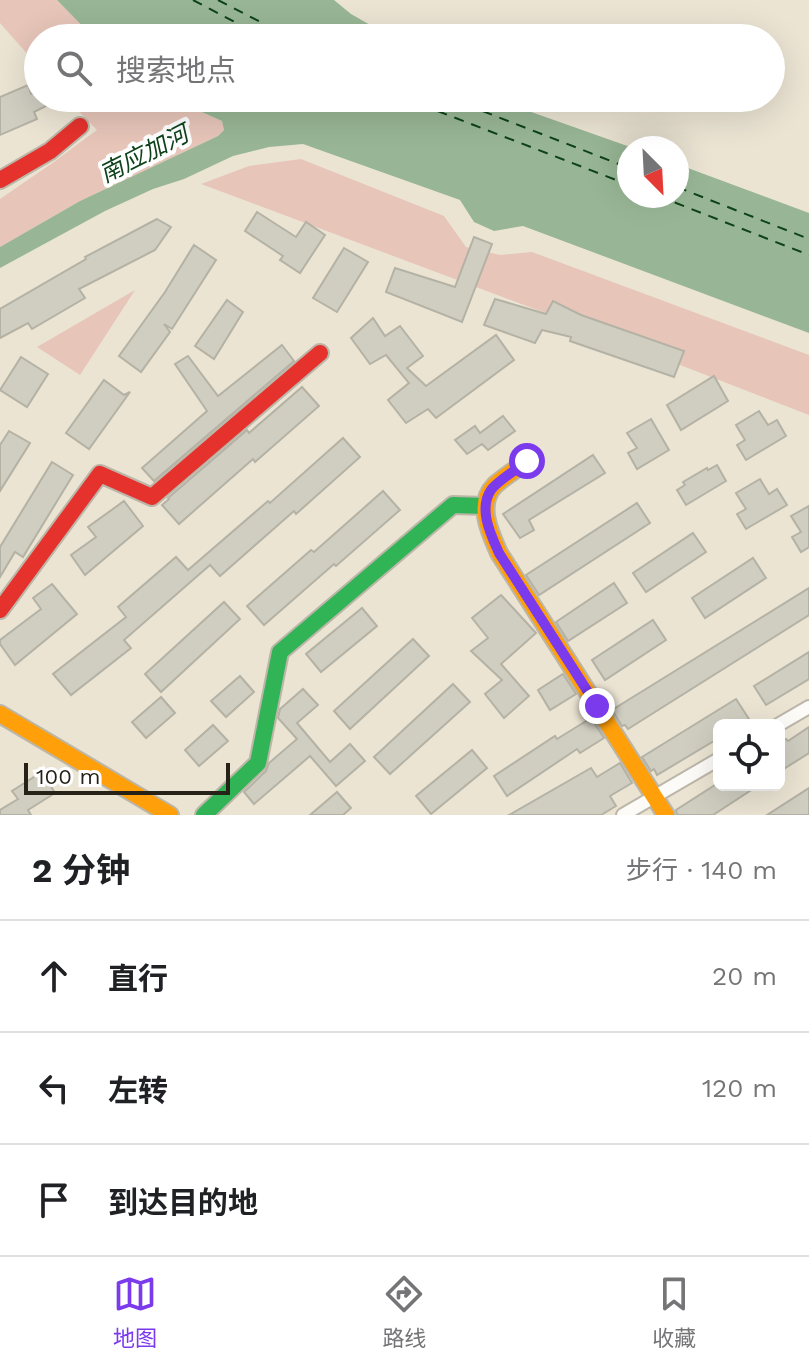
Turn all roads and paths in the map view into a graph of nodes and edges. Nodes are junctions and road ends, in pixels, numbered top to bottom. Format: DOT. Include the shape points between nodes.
graph roads {
  1 [pos="80,126"];
  2 [pos="0,180"];
  3 [pos="320,353"];
  4 [pos="527,461"];
  5 [pos="485,506"];
  6 [pos="0,610"];
  7 [pos="809,707"];
  8 [pos="0,714"];
  9 [pos="785,721"];
  10 [pos="713,762"];
  11 [pos="655,796"];
  12 [pos="170,815"];
  13 [pos="204,815"];
  14 [pos="623,815"];
  15 [pos="666,815"];
  1 -- 2 [label="street"];
  3 -- 6 [label="street" via="152,497 100,474"];
  4 -- 5 [label="street" via="491,489"];
  5 -- 11 [label="street" via="499,553"];
  5 -- 13 [label="street" via="453,505 280,652 258,763"];
  7 -- 9 [label="street"];
  8 -- 12 [label="street"];
  10 -- 11 [label="street"];
  11 -- 14 [label="street"];
  11 -- 15 [label="street"];
}
